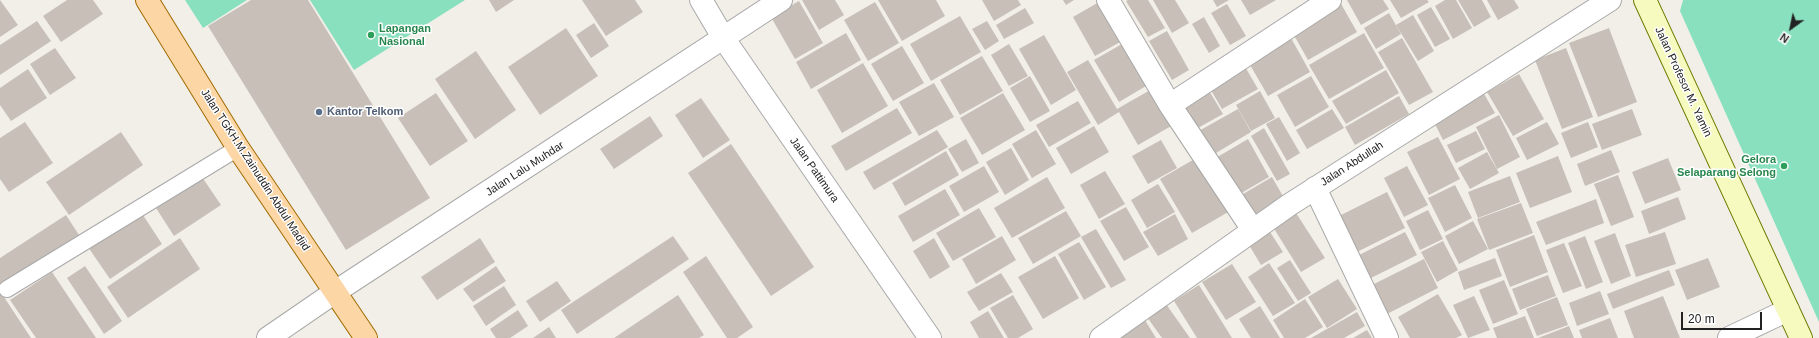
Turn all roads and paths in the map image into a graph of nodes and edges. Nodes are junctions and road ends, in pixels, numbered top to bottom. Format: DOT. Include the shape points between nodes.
graph roads {
  1 [pos="147,0"];
  2 [pos="701,0"];
  3 [pos="782,0"];
  4 [pos="1108,0"];
  5 [pos="1330,0"];
  6 [pos="1610,0"];
  7 [pos="1645,0"];
  8 [pos="724,39"];
  9 [pos="1170,105"];
  10 [pos="238,148"];
  11 [pos="1314,188"];
  12 [pos="1254,230"];
  13 [pos="7,289"];
  14 [pos="335,292"];
  15 [pos="1788,310"];
  16 [pos="268,338"];
  17 [pos="366,338"];
  18 [pos="930,338"];
  19 [pos="1101,338"];
  20 [pos="1387,338"];
  21 [pos="1728,338"];
  22 [pos="1801,338"];
  1 -- 10 [label="main road, Jalan TGKH.M.Zainuddin Abdul Madjid"];
  2 -- 8 [label="street, Jalan Pattimura"];
  3 -- 8 [label="street, Jalan Lalu Muhdar"];
  4 -- 9 [label="street"];
  5 -- 9 [label="street"];
  6 -- 11 [label="street, Jalan Abdullah"];
  7 -- 15 [label="main road, Jalan Profesor M. Yamin"];
  8 -- 14 [label="street, Jalan Lalu Muhdar"];
  8 -- 18 [label="street, Jalan Pattimura"];
  9 -- 12 [label="street"];
  10 -- 13 [label="lane"];
  10 -- 14 [label="main road, Jalan TGKH.M.Zainuddin Abdul Madjid"];
  11 -- 12 [label="street, Jalan Abdullah"];
  11 -- 20 [label="street"];
  12 -- 19 [label="street, Jalan Abdullah"];
  14 -- 16 [label="street, Jalan Lalu Muhdar"];
  14 -- 17 [label="main road, Jalan TGKH.M.Zainuddin Abdul Madjid"];
  15 -- 21 [label="street"];
  15 -- 22 [label="main road, Jalan Profesor M. Yamin"];
}
